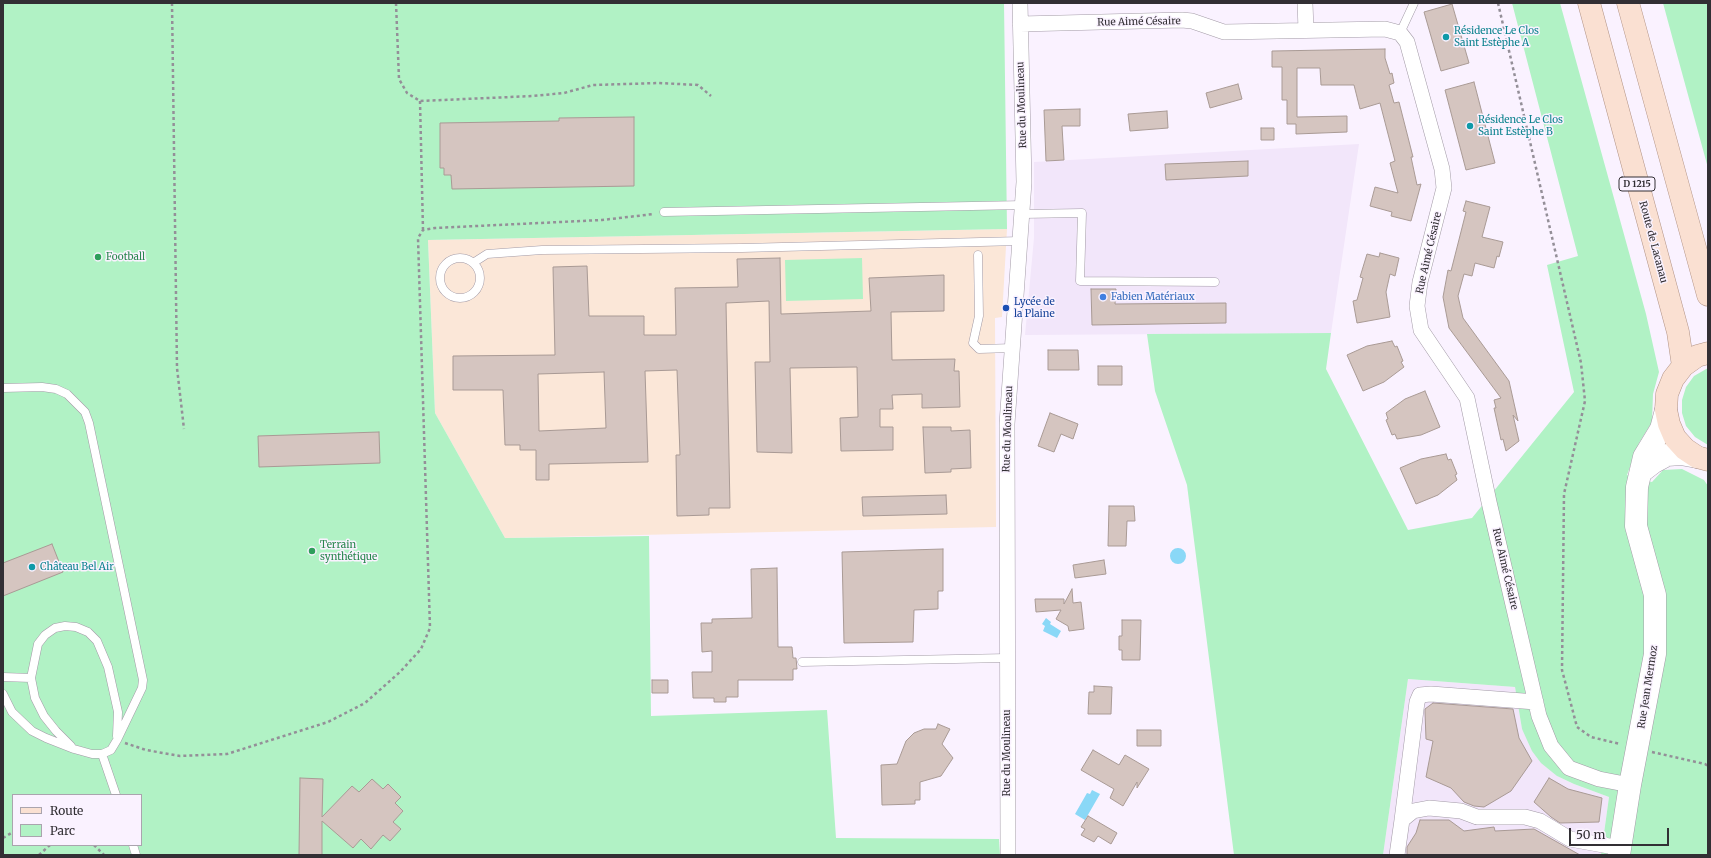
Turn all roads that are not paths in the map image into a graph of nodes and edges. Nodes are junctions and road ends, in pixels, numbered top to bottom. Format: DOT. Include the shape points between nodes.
graph roads {
  1 [pos="1020,3"];
  2 [pos="1306,3"];
  3 [pos="1414,3"];
  4 [pos="1589,3"];
  5 [pos="1628,3"];
  6 [pos="1020,24"];
  7 [pos="1306,30"];
  8 [pos="1400,33"];
  9 [pos="1023,209"];
  10 [pos="664,212"];
  11 [pos="1020,241"];
  12 [pos="978,255"];
  13 [pos="473,263"];
  14 [pos="1215,282"];
  15 [pos="1708,295"];
  16 [pos="1013,348"];
  17 [pos="1708,353"];
  18 [pos="1683,366"];
  19 [pos="3,388"];
  20 [pos="1666,410"];
  21 [pos="1703,458"];
  22 [pos="1641,472"];
  23 [pos="1007,658"];
  24 [pos="802,662"];
  25 [pos="3,677"];
  26 [pos="31,678"];
  27 [pos="3,694"];
  28 [pos="1536,702"];
  29 [pos="117,740"];
  30 [pos="74,749"];
  31 [pos="102,754"];
  32 [pos="1630,784"];
  33 [pos="116,794"];
  34 [pos="1402,820"];
  35 [pos="1620,851"];
  36 [pos="1008,855"];
  37 [pos="1397,855"];
  1 -- 6 [label="street, Rue du Moulineau"];
  2 -- 7 [label="street"];
  3 -- 8 [label="lane"];
  4 -- 18 [label="main road, Route de Lacanau / D 1215" via="1678,332"];
  5 -- 15 [label="main road"];
  6 -- 7 [label="street, Rue Aimé Césaire" via="1182,20 1224,32"];
  6 -- 9 [label="street, Rue du Moulineau"];
  7 -- 8 [label="street, Rue Aimé Césaire" via="1385,29"];
  8 -- 28 [label="street, Rue Aimé Césaire" via="1407,42 1443,175 1444,188 1420,282 1417,306 1421,330 1467,398"];
  9 -- 10 [label="lane"];
  9 -- 11 [label="street, Rue du Moulineau"];
  9 -- 14 [label="lane" via="1082,213 1080,281"];
  11 -- 13 [label="lane" via="542,250 487,254"];
  11 -- 16 [label="street, Rue du Moulineau"];
  12 -- 16 [label="lane" via="979,316 973,343 979,349"];
  13 -- 13 [label="lane" via="462,258 444,265 440,283 447,294 460,299 473,294 480,282 478,269"];
  16 -- 23 [label="street, Rue du Moulineau" via="1007,424"];
  17 -- 18 [label="main road" via="1697,356"];
  18 -- 20 [label="main road" via="1669,389"];
  19 -- 29 [label="lane" via="56,389 77,403 89,423 143,680 142,688"];
  20 -- 21 [label="main road" via="1675,438 1685,448"];
  20 -- 22 [label="street, Rue Jean Mermoz" via="1661,429 1644,457"];
  21 -- 22 [label="street" via="1681,454 1667,455"];
  22 -- 32 [label="street, Rue Jean Mermoz" via="1637,487 1636,526 1655,595 1655,654"];
  23 -- 24 [label="lane"];
  23 -- 36 [label="street, Rue du Moulineau"];
  25 -- 26 [label="lane"];
  26 -- 29 [label="lane" via="38,644 45,635 54,628 65,626 88,632 97,641 108,667 118,712"];
  26 -- 30 [label="lane" via="35,698 44,716"];
  27 -- 30 [label="lane" via="12,712 32,731"];
  28 -- 32 [label="street, Rue Aimé Césaire" via="1551,746 1569,768 1599,779"];
  28 -- 34 [label="street" via="1420,695"];
  29 -- 31 [label="lane" via="111,750"];
  30 -- 31 [label="lane"];
  31 -- 33 [label="lane"];
  32 -- 35 [label="street, Rue Jean Mermoz"];
  34 -- 35 [label="street" via="1413,811 1429,808 1461,811 1477,817 1526,817 1540,820 1570,839"];
  34 -- 37 [label="street"];
}
